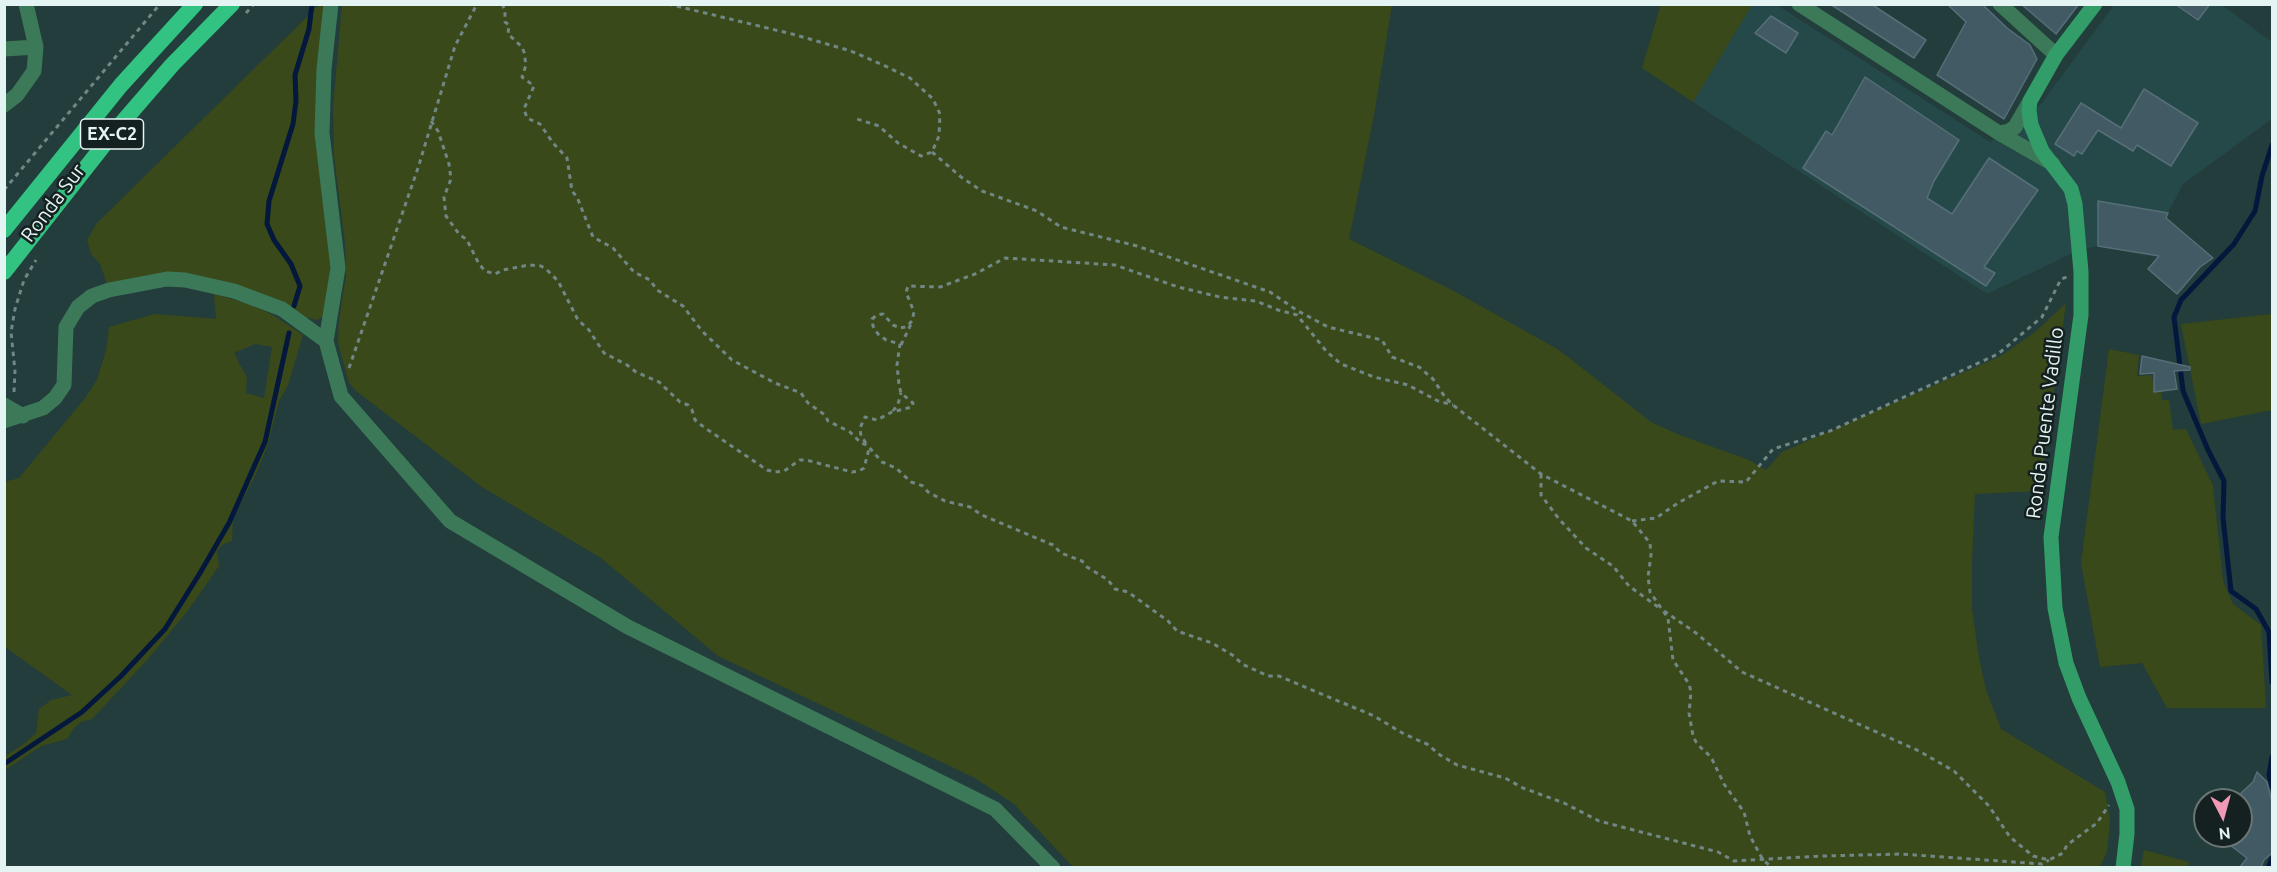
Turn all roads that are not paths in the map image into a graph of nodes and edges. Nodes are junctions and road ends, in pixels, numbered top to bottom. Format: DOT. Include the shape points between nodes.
graph roads {
  1 [pos="26,4"];
  2 [pos="195,4"];
  3 [pos="332,4"];
  4 [pos="1798,4"];
  5 [pos="2001,4"];
  6 [pos="2095,4"];
  7 [pos="239,9"];
  8 [pos="36,47"];
  9 [pos="4,49"];
  10 [pos="2056,55"];
  11 [pos="2030,101"];
  12 [pos="4,105"];
  13 [pos="1999,133"];
  14 [pos="2053,164"];
  15 [pos="4,230"];
  16 [pos="4,272"];
  17 [pos="326,340"];
  18 [pos="10,401"];
  19 [pos="23,416"];
  20 [pos="4,421"];
  21 [pos="1053,867"];
  22 [pos="2122,867"];
  1 -- 8 [label="street"];
  2 -- 15 [label="highway, Ronda Sur / EX-C2" via="121,85"];
  3 -- 17 [label="street" via="322,133 338,268"];
  4 -- 13 [label="street"];
  5 -- 10 [label="street"];
  6 -- 10 [label="main road"];
  7 -- 16 [label="highway, Ronda Sur / EX-C2" via="172,65"];
  8 -- 9 [label="street"];
  8 -- 12 [label="street" via="34,71 17,95"];
  10 -- 11 [label="main road"];
  11 -- 13 [label="street" via="2015,128"];
  11 -- 14 [label="main road, Ronda Puente Vadillo" via="2031,125 2042,152"];
  13 -- 14 [label="street"];
  14 -- 22 [label="main road, Ronda Puente Vadillo" via="2072,189 2081,272 2081,315 2051,537 2055,608 2072,680 2127,809"];
  17 -- 19 [label="street" via="282,309 234,291 166,279 109,290 78,307 66,327 64,385 43,408"];
  17 -- 21 [label="street" via="341,396 450,520 628,627 995,809"];
  18 -- 19 [label="street"];
  19 -- 20 [label="street"];
}
